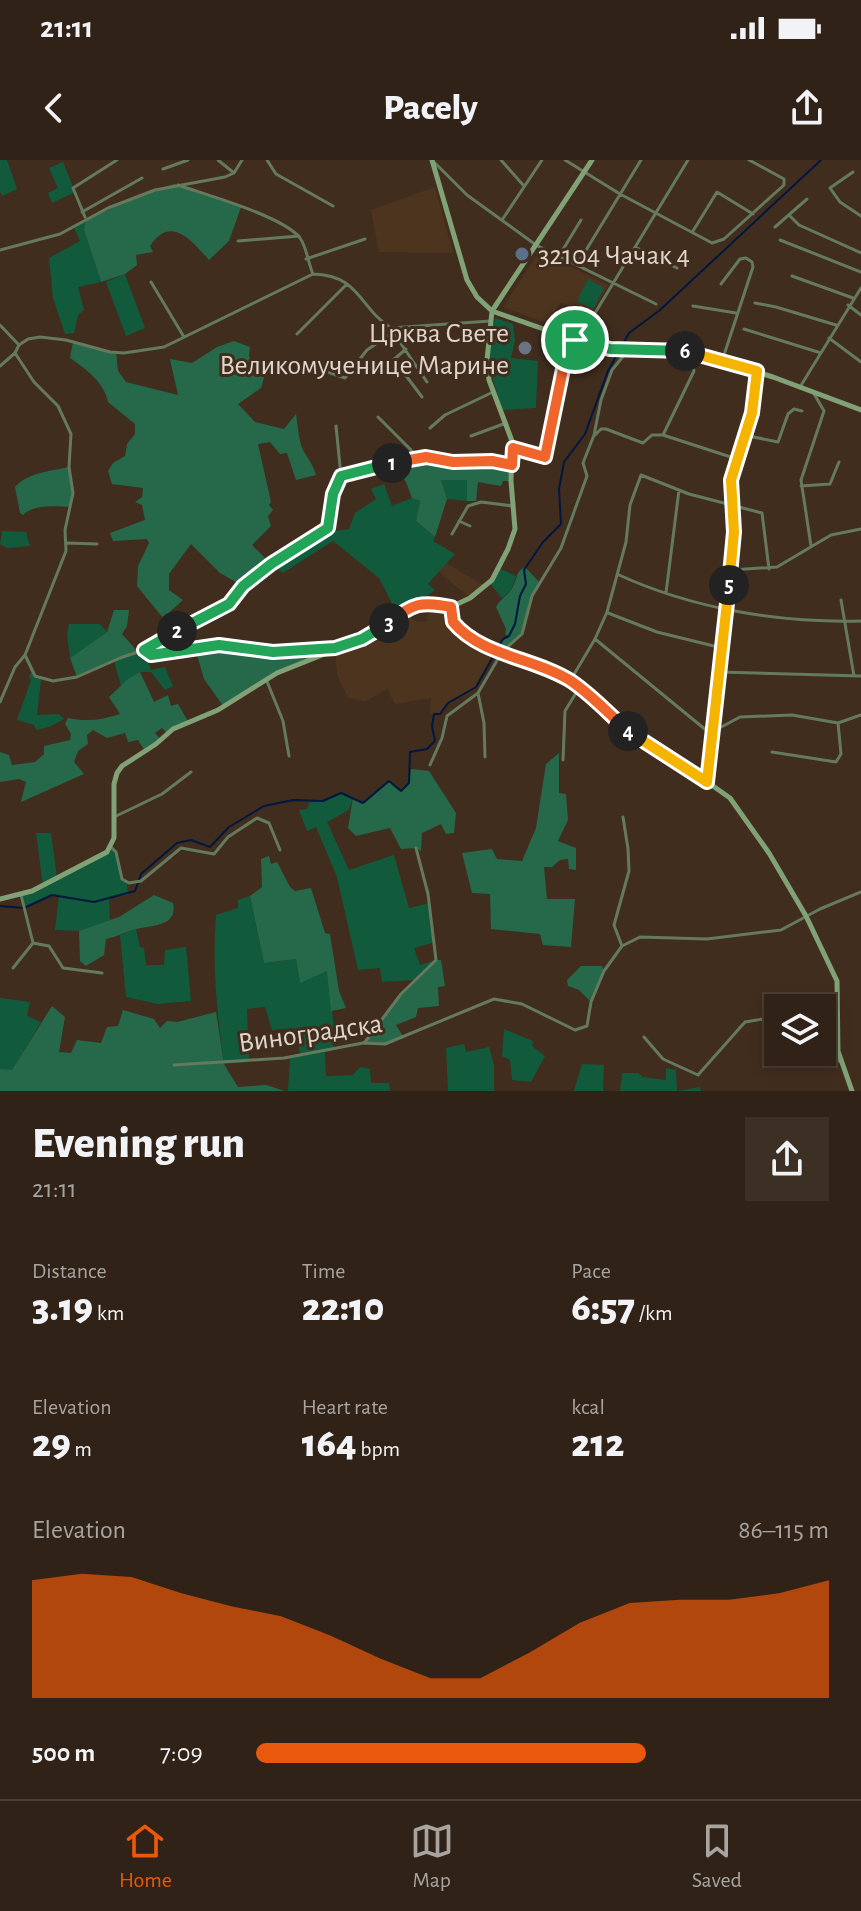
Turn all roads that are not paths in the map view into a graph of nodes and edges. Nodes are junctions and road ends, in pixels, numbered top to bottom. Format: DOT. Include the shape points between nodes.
graph roads {
  1 [pos="117,160"];
  2 [pos="188,160"];
  3 [pos="218,160"];
  4 [pos="242,160"];
  5 [pos="267,160"];
  6 [pos="432,160"];
  7 [pos="501,160"];
  8 [pos="542,160"];
  9 [pos="565,160"];
  10 [pos="592,160"];
  11 [pos="641,160"];
  12 [pos="688,160"];
  13 [pos="749,160"];
  14 [pos="163,169"];
  15 [pos="853,172"];
  16 [pos="234,173"];
  17 [pos="584,173"];
  18 [pos="449,177"];
  19 [pos="142,178"];
  20 [pos="439,182"];
  21 [pos="174,184"];
  22 [pos="524,186"];
  23 [pos="620,194"];
  24 [pos="807,199"];
  25 [pos="333,206"];
  26 [pos="82,212"];
  27 [pos="656,213"];
  28 [pos="753,214"];
  29 [pos="789,215"];
  30 [pos="861,216"];
  31 [pos="86,219"];
  32 [pos="502,220"];
  33 [pos="581,220"];
  34 [pos="775,227"];
  35 [pos="693,233"];
  36 [pos="299,236"];
  37 [pos="365,239"];
  38 [pos="780,240"];
  39 [pos="238,241"];
  40 [pos="536,245"];
  41 [pos="635,247"];
  42 [pos="0,250"];
  43 [pos="861,253"];
  44 [pos="559,256"];
  45 [pos="306,259"];
  46 [pos="577,265"];
  47 [pos="677,268"];
  48 [pos="861,272"];
  49 [pos="313,274"];
  50 [pos="792,276"];
  51 [pos="151,282"];
  52 [pos="613,283"];
  53 [pos="347,284"];
  54 [pos="721,284"];
  55 [pos="861,288"];
  56 [pos="853,298"];
  57 [pos="755,303"];
  58 [pos="656,304"];
  59 [pos="848,305"];
  60 [pos="693,306"];
  61 [pos="492,311"];
  62 [pos="736,313"];
  63 [pos="861,315"];
  64 [pos="490,321"];
  65 [pos="0,325"];
  66 [pos="836,325"];
  67 [pos="744,329"];
  68 [pos="392,330"];
  69 [pos="297,334"];
  70 [pos="184,337"];
  71 [pos="829,338"];
  72 [pos="577,341"];
  73 [pos="19,345"];
  74 [pos="406,349"];
  75 [pos="630,349"];
  76 [pos="15,353"];
  77 [pos="821,353"];
  78 [pos="722,361"];
  79 [pos="861,362"];
  80 [pos="0,366"];
  81 [pos="319,369"];
  82 [pos="757,371"];
  83 [pos="427,382"];
  84 [pos="800,387"];
  85 [pos="493,392"];
  86 [pos="813,392"];
  87 [pos="422,397"];
  88 [pos="861,410"];
  89 [pos="802,411"];
  90 [pos="378,417"];
  91 [pos="506,423"];
  92 [pos="336,426"];
  93 [pos="430,428"];
  94 [pos="594,435"];
  95 [pos="663,435"];
  96 [pos="744,435"];
  97 [pos="471,436"];
  98 [pos="513,448"];
  99 [pos="419,458"];
  100 [pos="737,459"];
  101 [pos="839,462"];
  102 [pos="512,465"];
  103 [pos="341,476"];
  104 [pos="801,486"];
  105 [pos="679,490"];
  106 [pos="513,506"];
  107 [pos="734,506"];
  108 [pos="459,521"];
  109 [pos="470,526"];
  110 [pos="861,529"];
  111 [pos="452,534"];
  112 [pos="67,543"];
  113 [pos="97,544"];
  114 [pos="811,546"];
  115 [pos="769,569"];
  116 [pos="731,570"];
  117 [pos="618,574"];
  118 [pos="666,593"];
  119 [pos="841,600"];
  120 [pos="451,607"];
  121 [pos="726,609"];
  122 [pos="607,612"];
  123 [pos="845,621"];
  124 [pos="861,621"];
  125 [pos="595,639"];
  126 [pos="335,648"];
  127 [pos="722,648"];
  128 [pos="144,650"];
  129 [pos="502,652"];
  130 [pos="25,655"];
  131 [pos="719,672"];
  132 [pos="854,676"];
  133 [pos="861,676"];
  134 [pos="266,679"];
  135 [pos="570,681"];
  136 [pos="579,688"];
  137 [pos="478,693"];
  138 [pos="0,702"];
  139 [pos="861,715"];
  140 [pos="838,723"];
  141 [pos="712,733"];
  142 [pos="772,752"];
  143 [pos="289,756"];
  144 [pos="485,757"];
  145 [pos="563,760"];
  146 [pos="430,765"];
  147 [pos="191,772"];
  148 [pos="707,782"];
  149 [pos="114,817"];
  150 [pos="623,817"];
  151 [pos="111,847"];
  152 [pos="416,848"];
  153 [pos="280,850"];
  154 [pos="861,892"];
  155 [pos="21,895"];
  156 [pos="0,899"];
  157 [pos="806,916"];
  158 [pos="33,943"];
  159 [pos="622,946"];
  160 [pos="13,968"];
  161 [pos="102,973"];
  162 [pos="764,1019"];
  163 [pos="644,1037"];
  164 [pos="363,1043"];
  165 [pos="836,1061"];
  166 [pos="840,1061"];
  167 [pos="174,1065"];
  168 [pos="852,1091"];
  1 -- 26 [label="street" via="73,188"];
  2 -- 14 [label="street"];
  3 -- 16 [label="street"];
  4 -- 16 [label="street"];
  5 -- 25 [label="street" via="276,174"];
  6 -- 18 [label="street"];
  6 -- 20 [label="street"];
  7 -- 22 [label="street"];
  8 -- 22 [label="street"];
  9 -- 17 [label="street"];
  10 -- 17 [label="street"];
  11 -- 23 [label="street"];
  12 -- 27 [label="street"];
  13 -- 28 [label="street" via="785,181"];
  15 -- 30 [label="street" via="830,188"];
  16 -- 21 [label="street"];
  17 -- 23 [label="street"];
  17 -- 40 [label="street"];
  18 -- 20 [label="street"];
  18 -- 32 [label="street"];
  19 -- 26 [label="street"];
  20 -- 61 [label="street" via="467,280"];
  21 -- 31 [label="street"];
  21 -- 36 [label="street" via="273,220"];
  22 -- 32 [label="street"];
  23 -- 27 [label="street"];
  23 -- 46 [label="street"];
  24 -- 29 [label="street"];
  26 -- 31 [label="street"];
  27 -- 35 [label="street"];
  27 -- 41 [label="street"];
  28 -- 35 [label="street" via="720,242"];
  28 -- 35 [label="street" via="717,192"];
  29 -- 34 [label="street"];
  29 -- 43 [label="street" via="799,225"];
  31 -- 42 [label="street" via="60,234"];
  32 -- 40 [label="street"];
  33 -- 44 [label="street"];
  36 -- 39 [label="street"];
  36 -- 45 [label="street"];
  37 -- 45 [label="street"];
  38 -- 48 [label="street"];
  40 -- 44 [label="street"];
  40 -- 61 [label="street"];
  41 -- 47 [label="street"];
  41 -- 52 [label="street"];
  44 -- 46 [label="street"];
  45 -- 49 [label="street"];
  46 -- 52 [label="street"];
  49 -- 53 [label="street" via="336,276"];
  49 -- 70 [label="street"];
  50 -- 56 [label="street"];
  51 -- 70 [label="street"];
  52 -- 58 [label="street"];
  52 -- 72 [label="street"];
  53 -- 68 [label="street"];
  53 -- 69 [label="street"];
  54 -- 62 [label="street" via="740,259 752,262"];
  55 -- 56 [label="street"];
  56 -- 59 [label="street"];
  57 -- 66 [label="street"];
  59 -- 63 [label="street"];
  59 -- 66 [label="street"];
  60 -- 62 [label="street"];
  61 -- 64 [label="street"];
  61 -- 72 [label="street"];
  62 -- 78 [label="street"];
  64 -- 68 [label="street"];
  64 -- 85 [label="street" via="486,351"];
  65 -- 73 [label="street"];
  66 -- 71 [label="street"];
  67 -- 77 [label="street"];
  68 -- 74 [label="street"];
  68 -- 81 [label="street" via="345,378"];
  70 -- 73 [label="street" via="164,347 124,353 52,338 28,339"];
  71 -- 77 [label="street"];
  71 -- 79 [label="street"];
  72 -- 75 [label="street"];
  72 -- 98 [label="street" via="563,369 545,457"];
  73 -- 76 [label="street"];
  74 -- 83 [label="street"];
  74 -- 87 [label="street" via="391,362"];
  75 -- 78 [label="street" via="671,349"];
  75 -- 94 [label="street" via="612,370"];
  75 -- 95 [label="street" via="692,361 694,371"];
  76 -- 80 [label="street"];
  76 -- 112 [label="street" via="58,406 71,434 73,493"];
  77 -- 84 [label="street"];
  78 -- 82 [label="street"];
  82 -- 84 [label="street"];
  82 -- 96 [label="street"];
  84 -- 86 [label="street"];
  85 -- 91 [label="street"];
  85 -- 93 [label="street"];
  86 -- 88 [label="street"];
  86 -- 104 [label="street" via="823,415"];
  89 -- 96 [label="street" via="789,412 779,442"];
  90 -- 99 [label="street"];
  91 -- 97 [label="street"];
  91 -- 98 [label="street"];
  92 -- 103 [label="street"];
  94 -- 95 [label="street" via="606,429 643,443 652,435"];
  94 -- 129 [label="street" via="583,463 587,476 561,548 532,596 522,634"];
  95 -- 100 [label="street"];
  96 -- 100 [label="street"];
  98 -- 102 [label="street"];
  99 -- 102 [label="street"];
  99 -- 103 [label="street"];
  100 -- 107 [label="street" via="731,480"];
  101 -- 104 [label="street" via="832,483"];
  102 -- 106 [label="street"];
  103 -- 128 [label="street" via="328,528 271,564 229,604"];
  104 -- 114 [label="street"];
  105 -- 107 [label="street"];
  105 -- 117 [label="street" via="641,475"];
  105 -- 118 [label="street"];
  106 -- 108 [label="street" via="478,503 466,507"];
  106 -- 120 [label="street" via="514,533 492,580"];
  107 -- 115 [label="street" via="764,515"];
  107 -- 116 [label="street"];
  108 -- 109 [label="street"];
  108 -- 111 [label="street"];
  110 -- 114 [label="street"];
  112 -- 113 [label="street"];
  112 -- 130 [label="street"];
  114 -- 115 [label="street"];
  115 -- 116 [label="street"];
  116 -- 121 [label="street"];
  117 -- 118 [label="street"];
  117 -- 122 [label="street"];
  118 -- 121 [label="street"];
  119 -- 123 [label="street"];
  120 -- 126 [label="street" via="412,606 362,639"];
  120 -- 129 [label="street" via="455,625"];
  121 -- 123 [label="street"];
  121 -- 127 [label="street"];
  122 -- 125 [label="street"];
  122 -- 127 [label="street" via="657,632"];
  123 -- 124 [label="street"];
  123 -- 132 [label="street"];
  125 -- 135 [label="street"];
  125 -- 141 [label="street"];
  126 -- 128 [label="street" via="273,652 219,645 151,655"];
  126 -- 134 [label="street"];
  127 -- 131 [label="street"];
  128 -- 130 [label="street" via="53,681 35,676"];
  129 -- 135 [label="street"];
  129 -- 137 [label="street"];
  130 -- 138 [label="street"];
  131 -- 132 [label="street"];
  131 -- 141 [label="street"];
  132 -- 133 [label="street"];
  134 -- 143 [label="street" via="283,721"];
  134 -- 149 [label="street" via="218,710 173,729 122,766 115,780"];
  135 -- 136 [label="street"];
  136 -- 145 [label="street" via="565,711"];
  136 -- 148 [label="street" via="633,736"];
  137 -- 144 [label="street"];
  137 -- 146 [label="street" via="447,716"];
  139 -- 140 [label="street"];
  140 -- 141 [label="street" via="792,715 740,717"];
  140 -- 142 [label="street" via="841,754 836,762"];
  141 -- 148 [label="street"];
  147 -- 149 [label="street" via="162,794"];
  148 -- 157 [label="street" via="730,798"];
  149 -- 151 [label="street"];
  150 -- 159 [label="street" via="629,864 614,925"];
  151 -- 153 [label="street" via="122,879 129,883 141,881 181,848 214,854 228,837 257,818 269,823"];
  151 -- 155 [label="street"];
  152 -- 164 [label="street" via="436,960"];
  154 -- 157 [label="street"];
  155 -- 156 [label="street"];
  155 -- 158 [label="street"];
  157 -- 159 [label="street" via="781,930 707,939 640,937"];
  157 -- 166 [label="street" via="837,981"];
  158 -- 160 [label="street"];
  158 -- 161 [label="street" via="49,946 63,968"];
  159 -- 164 [label="street, Виноградска" via="604,971 587,1026 570,1029 522,1004 494,999 404,1038"];
  162 -- 163 [label="street" via="745,1022 698,1075 663,1059"];
  164 -- 167 [label="street, Виноградска" via="284,1058"];
  165 -- 166 [label="street"];
  166 -- 168 [label="street"];
}
